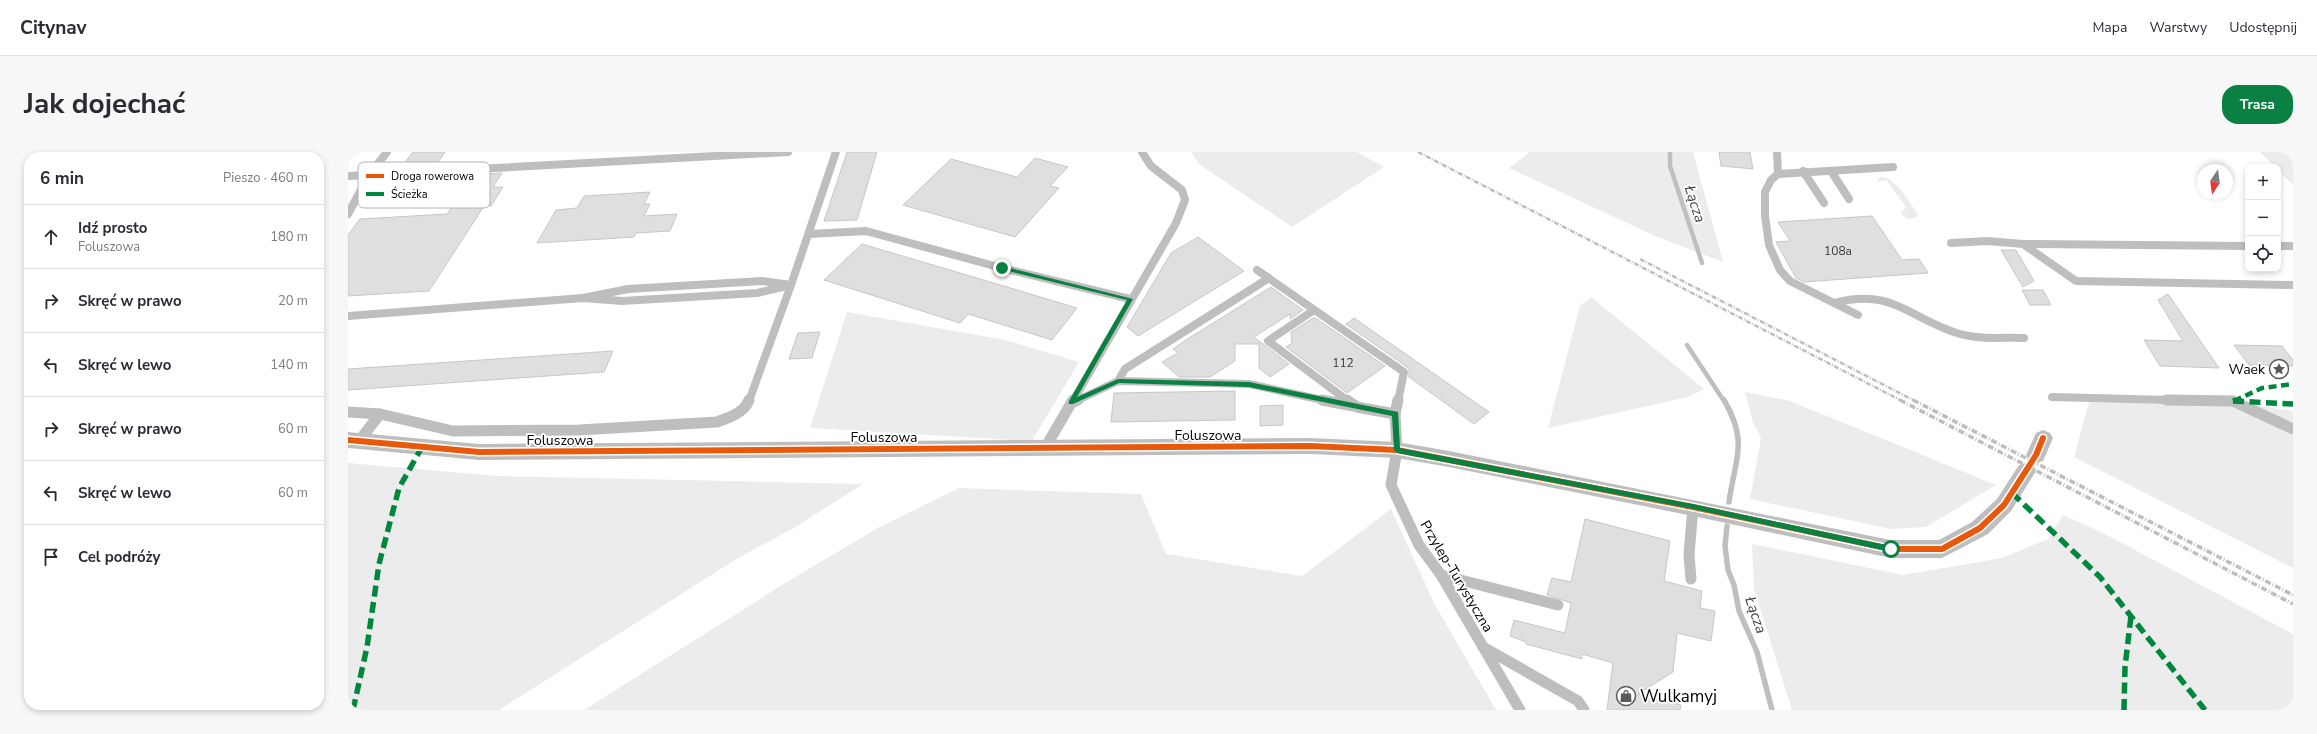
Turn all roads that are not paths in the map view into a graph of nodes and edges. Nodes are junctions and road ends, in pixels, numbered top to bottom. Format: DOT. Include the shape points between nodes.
graph roads {
  1 [pos="387,152"];
  2 [pos="788,152"];
  3 [pos="836,152"];
  4 [pos="1142,152"];
  5 [pos="1777,152"];
  6 [pos="379,162"];
  7 [pos="490,168"];
  8 [pos="1893,168"];
  9 [pos="1803,171"];
  10 [pos="1831,171"];
  11 [pos="1778,174"];
  12 [pos="348,176"];
  13 [pos="358,176"];
  14 [pos="358,195"];
  15 [pos="1849,199"];
  16 [pos="1824,203"];
  17 [pos="348,214"];
  18 [pos="809,234"];
  19 [pos="1951,243"];
  20 [pos="2023,244"];
  21 [pos="2245,246"];
  22 [pos="2281,246"];
  23 [pos="2293,246"];
  24 [pos="1257,270"];
  25 [pos="1269,278"];
  26 [pos="791,285"];
  27 [pos="2293,285"];
  28 [pos="1130,299"];
  29 [pos="1834,303"];
  30 [pos="1314,310"];
  31 [pos="1858,315"];
  32 [pos="348,316"];
  33 [pos="2024,338"];
  34 [pos="1118,381"];
  35 [pos="2052,397"];
  36 [pos="1071,403"];
  37 [pos="1356,407"];
  38 [pos="348,412"];
  39 [pos="380,414"];
  40 [pos="1395,414"];
  41 [pos="2293,429"];
  42 [pos="354,440"];
  43 [pos="1045,448"];
  44 [pos="1397,450"];
  45 [pos="2035,455"];
  46 [pos="1693,507"];
  47 [pos="1441,575"];
  48 [pos="1692,579"];
  49 [pos="1558,605"];
  50 [pos="1481,646"];
  51 [pos="1520,710"];
  52 [pos="1584,710"];
  1 -- 6 [label="lane"];
  2 -- 7 [label="lane"];
  3 -- 18 [label="lane"];
  4 -- 28 [label="lane" via="1151,166 1182,190 1185,200 1176,223"];
  5 -- 11 [label="lane"];
  8 -- 10 [label="lane"];
  9 -- 10 [label="lane"];
  9 -- 11 [label="lane"];
  9 -- 16 [label="lane"];
  10 -- 15 [label="lane"];
  11 -- 29 [label="lane" via="1771,180 1765,192 1768,245 1780,270 1790,281"];
  12 -- 13 [label="lane"];
  14 -- 17 [label="lane"];
  18 -- 26 [label="lane"];
  18 -- 28 [label="lane" via="866,231"];
  19 -- 20 [label="lane" via="1987,241"];
  20 -- 21 [label="lane"];
  20 -- 27 [label="lane" via="2076,280"];
  22 -- 23 [label="lane"];
  24 -- 25 [label="lane"];
  25 -- 30 [label="lane"];
  25 -- 34 [label="lane" via="1125,369"];
  26 -- 32 [label="lane" via="762,281 628,289 583,298"];
  26 -- 39 [label="lane" via="747,406 736,416 717,422 579,430 453,431"];
  28 -- 36 [label="lane"];
  29 -- 31 [label="lane"];
  29 -- 33 [label="lane" via="1850,297 1869,296 1888,301 1955,333"];
  30 -- 37 [label="lane" via="1268,341"];
  30 -- 40 [label="lane, Przylep-Turystyczna" via="1404,372"];
  34 -- 36 [label="lane"];
  34 -- 37 [label="lane" via="1249,384"];
  35 -- 41 [label="lane" via="2233,400"];
  36 -- 43 [label="lane"];
  37 -- 40 [label="lane"];
  38 -- 39 [label="lane"];
  39 -- 42 [label="lane"];
  40 -- 44 [label="lane, Przylep-Turystyczna"];
  42 -- 43 [label="street, Foluszowa" via="479,452"];
  43 -- 44 [label="street, Foluszowa" via="1310,446"];
  44 -- 46 [label="street, Foluszowa"];
  44 -- 47 [label="lane, Przylep-Turystyczna" via="1391,485 1419,545"];
  45 -- 46 [label="street, Foluszowa" via="2004,505 1980,528 1942,549 1891,549"];
  46 -- 48 [label="lane" via="1689,555"];
  47 -- 49 [label="lane"];
  47 -- 50 [label="lane, Przylep-Turystyczna"];
  50 -- 51 [label="lane, Przylep-Turystyczna"];
  50 -- 52 [label="lane" via="1578,701"];
}
